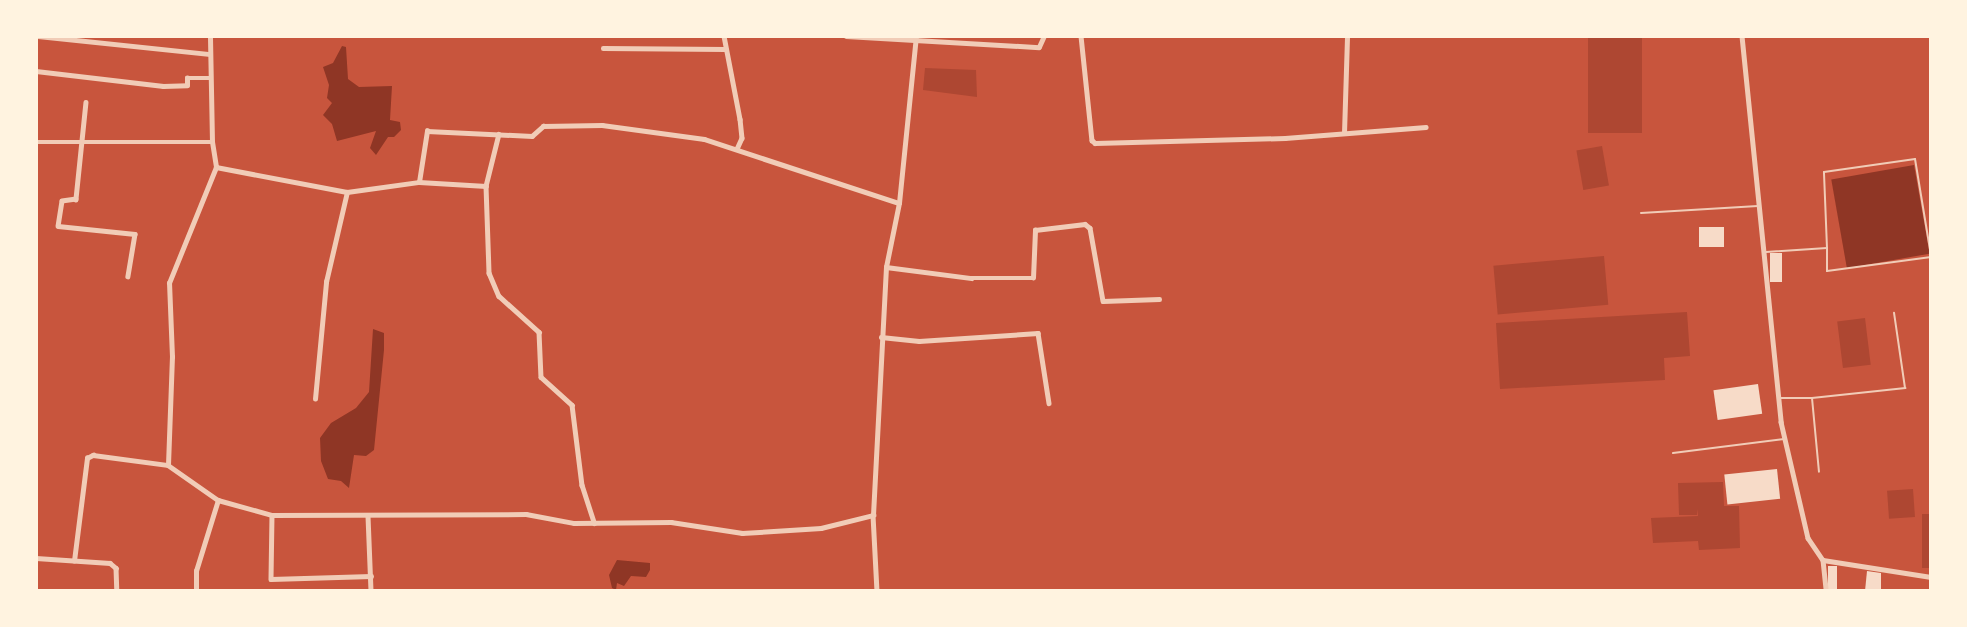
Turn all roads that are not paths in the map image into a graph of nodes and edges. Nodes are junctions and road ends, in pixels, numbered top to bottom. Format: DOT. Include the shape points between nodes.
graph roads {
  1 [pos="38,36"];
  2 [pos="210,36"];
  3 [pos="724,36"];
  4 [pos="846,36"];
  5 [pos="1044,36"];
  6 [pos="1081,36"];
  7 [pos="1347,36"];
  8 [pos="1742,36"];
  9 [pos="916,38"];
  10 [pos="603,48"];
  11 [pos="725,49"];
  12 [pos="210,54"];
  13 [pos="36,71"];
  14 [pos="210,78"];
  15 [pos="86,102"];
  16 [pos="1426,127"];
  17 [pos="499,134"];
  18 [pos="1344,134"];
  19 [pos="80,141"];
  20 [pos="36,142"];
  21 [pos="212,142"];
  22 [pos="737,148"];
  23 [pos="216,167"];
  24 [pos="419,182"];
  25 [pos="486,186"];
  26 [pos="347,192"];
  27 [pos="899,202"];
  28 [pos="1761,206"];
  29 [pos="1641,213"];
  30 [pos="1827,248"];
  31 [pos="1766,252"];
  32 [pos="1931,257"];
  33 [pos="886,267"];
  34 [pos="128,276"];
  35 [pos="1159,299"];
  36 [pos="1894,314"];
  37 [pos="881,336"];
  38 [pos="1779,398"];
  39 [pos="1812,398"];
  40 [pos="315,399"];
  41 [pos="1049,403"];
  42 [pos="1784,439"];
  43 [pos="1673,453"];
  44 [pos="168,465"];
  45 [pos="1819,472"];
  46 [pos="218,500"];
  47 [pos="272,515"];
  48 [pos="873,515"];
  49 [pos="368,516"];
  50 [pos="594,523"];
  51 [pos="36,559"];
  52 [pos="1823,560"];
  53 [pos="74,561"];
  54 [pos="370,576"];
  55 [pos="1931,577"];
  56 [pos="117,591"];
  57 [pos="196,591"];
  58 [pos="371,591"];
  59 [pos="877,591"];
  60 [pos="1826,591"];
  1 -- 12 [label="street"];
  2 -- 12 [label="street"];
  3 -- 11 [label="street"];
  4 -- 9 [label="street"];
  5 -- 9 [label="street" via="1040,47"];
  6 -- 18 [label="street" via="1093,143"];
  7 -- 18 [label="street"];
  8 -- 28 [label="street"];
  9 -- 27 [label="street"];
  10 -- 11 [label="street"];
  11 -- 22 [label="street" via="740,119 742,138"];
  12 -- 14 [label="street"];
  13 -- 14 [label="street" via="163,86 187,85 187,78"];
  14 -- 21 [label="street"];
  15 -- 19 [label="street"];
  16 -- 18 [label="street"];
  17 -- 22 [label="street" via="532,136 543,126 602,125 671,132"];
  17 -- 24 [label="street" via="427,131"];
  17 -- 25 [label="street"];
  19 -- 20 [label="street"];
  19 -- 21 [label="street"];
  19 -- 34 [label="street" via="76,199 62,201 59,227 135,234"];
  21 -- 23 [label="street"];
  22 -- 27 [label="street"];
  23 -- 26 [label="street"];
  23 -- 44 [label="street" via="169,283 172,357"];
  24 -- 25 [label="street"];
  24 -- 26 [label="street"];
  25 -- 50 [label="street" via="491,280 499,296 537,329 542,377 572,405 582,485"];
  26 -- 40 [label="street" via="326,282"];
  27 -- 33 [label="street"];
  28 -- 29 [label="lane"];
  28 -- 31 [label="street"];
  30 -- 31 [label="lane"];
  30 -- 32 [label="lane" via="1827,271"];
  30 -- 32 [label="lane" via="1824,172 1915,159"];
  31 -- 38 [label="street"];
  33 -- 35 [label="street" via="971,278 1033,278 1035,230 1085,224 1090,228 1103,300"];
  33 -- 37 [label="street"];
  36 -- 39 [label="lane" via="1905,388"];
  37 -- 41 [label="street" via="919,341 1038,333"];
  37 -- 48 [label="street"];
  38 -- 39 [label="lane"];
  38 -- 42 [label="street"];
  39 -- 45 [label="lane"];
  42 -- 43 [label="lane"];
  42 -- 52 [label="street" via="1808,538"];
  44 -- 46 [label="street"];
  44 -- 53 [label="street" via="89,455"];
  46 -- 47 [label="street"];
  46 -- 57 [label="street" via="196,571"];
  47 -- 49 [label="street"];
  47 -- 54 [label="street" via="272,579"];
  48 -- 50 [label="street" via="821,528 742,533 671,522"];
  48 -- 59 [label="street"];
  49 -- 50 [label="street" via="526,514"];
  49 -- 54 [label="street"];
  51 -- 53 [label="street"];
  52 -- 55 [label="street"];
  52 -- 60 [label="street"];
  53 -- 56 [label="street" via="114,566"];
  54 -- 58 [label="street"];
}
